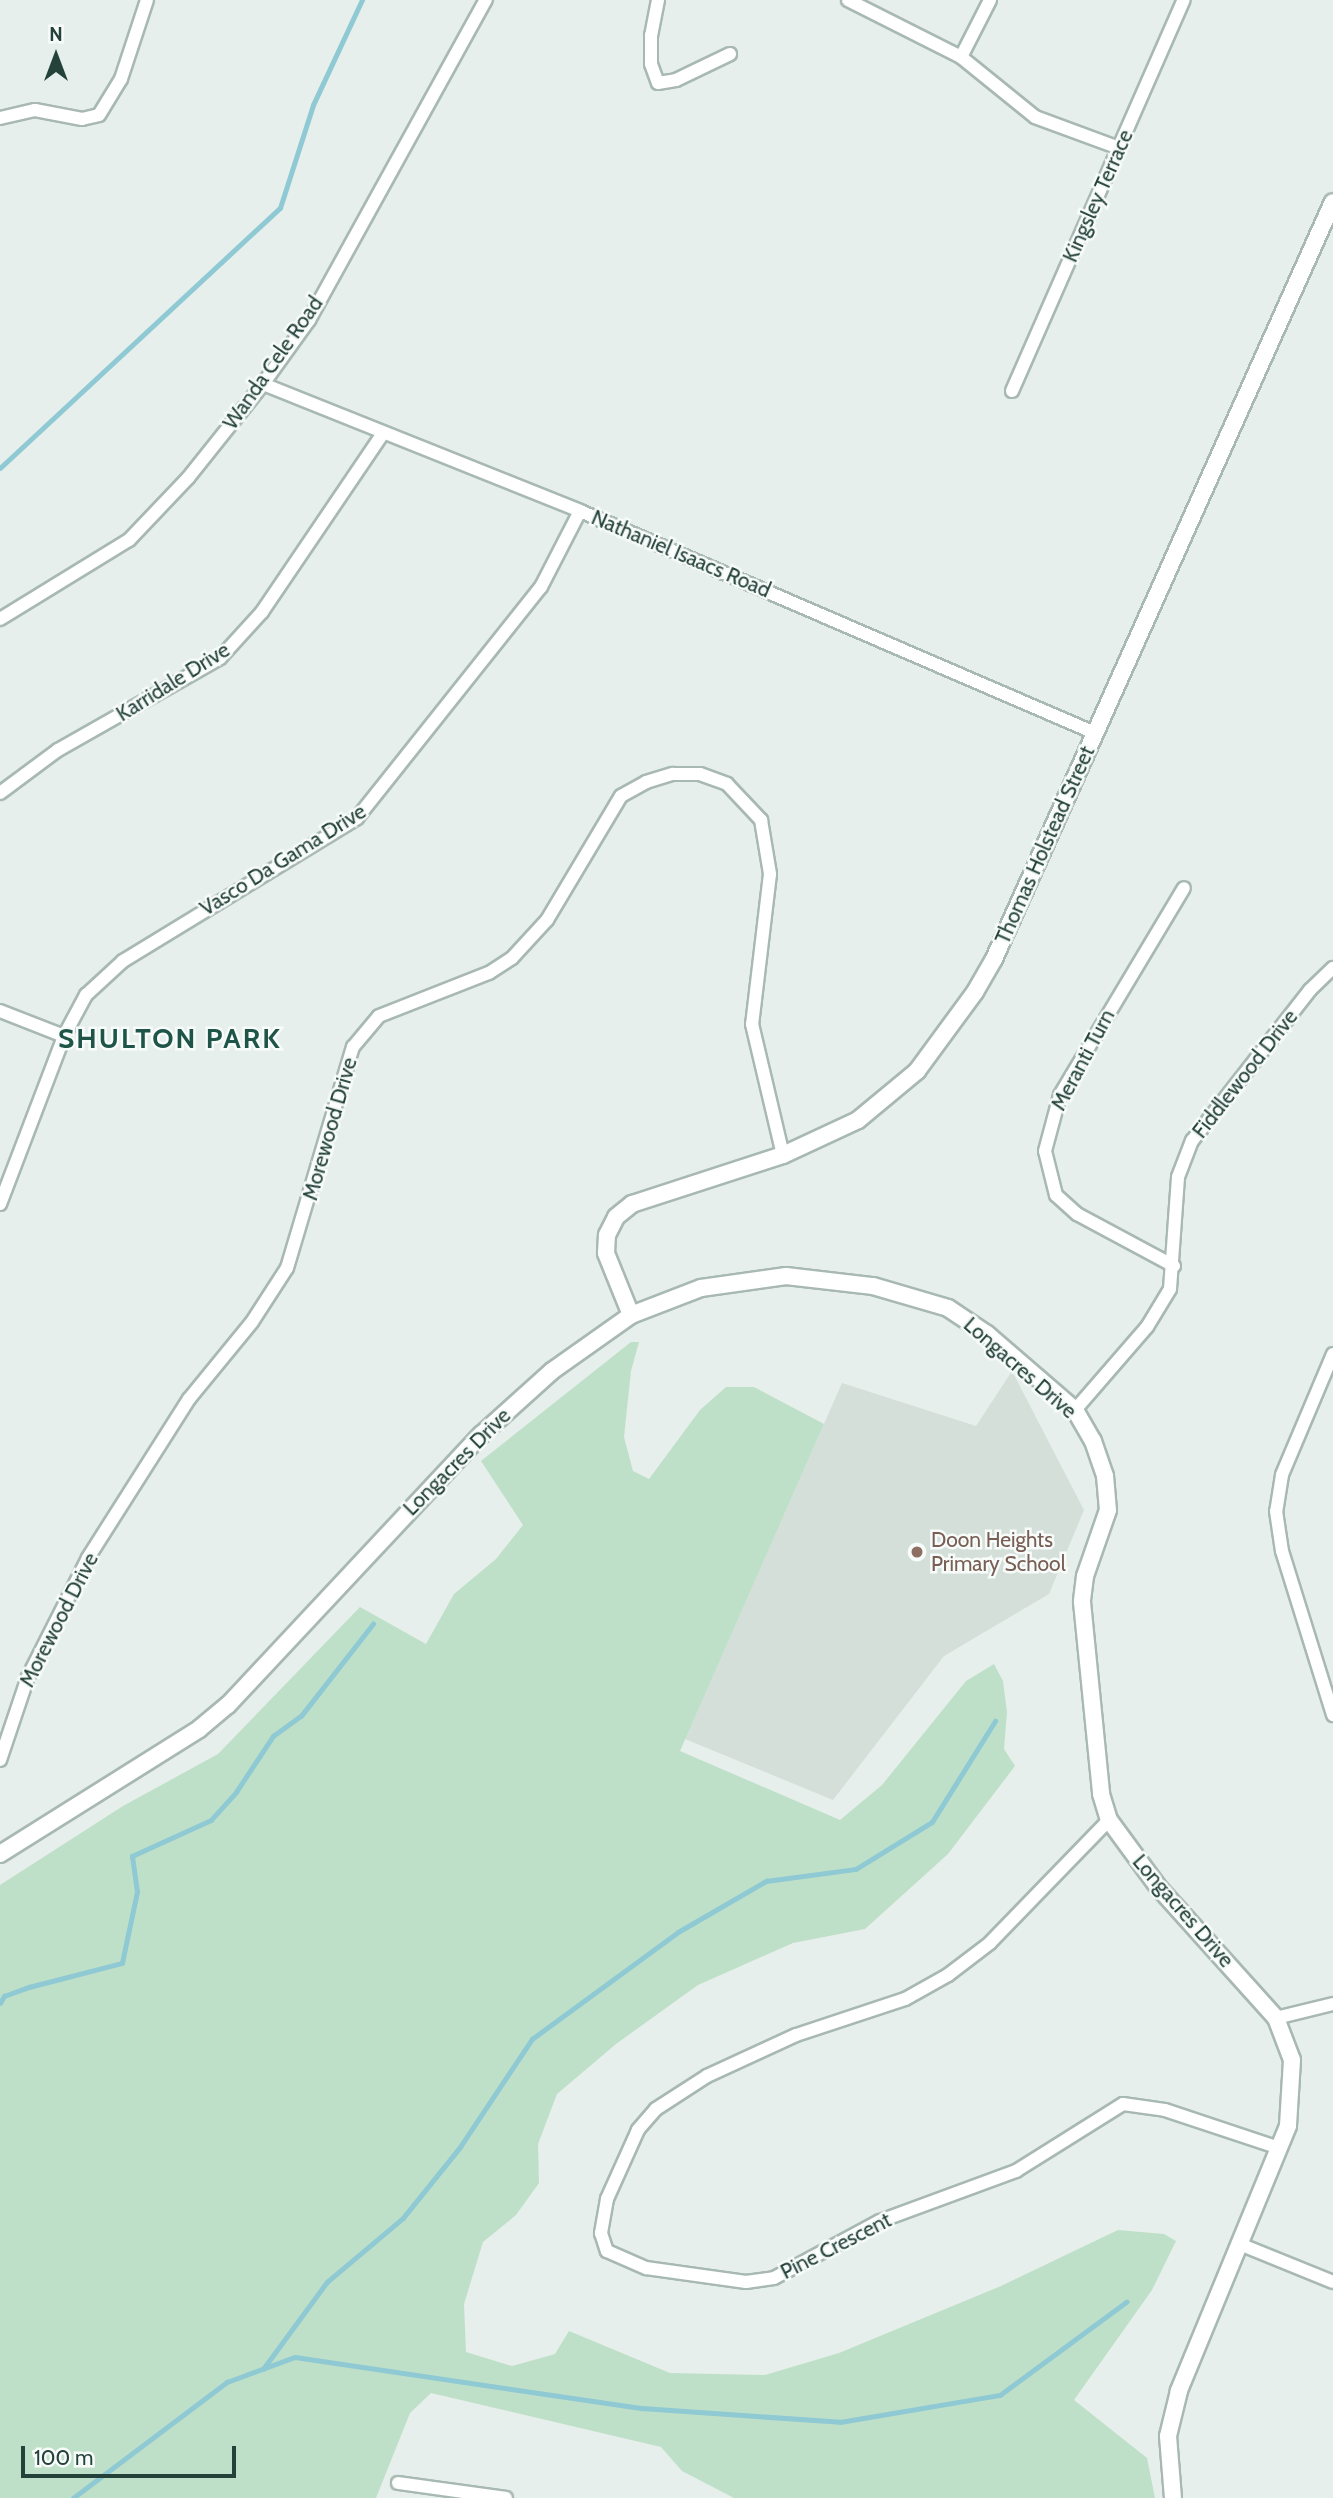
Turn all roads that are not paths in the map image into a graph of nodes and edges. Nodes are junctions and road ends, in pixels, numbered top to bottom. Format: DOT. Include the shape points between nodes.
graph roads {
  1 [pos="147,0"];
  2 [pos="486,0"];
  3 [pos="658,0"];
  4 [pos="848,0"];
  5 [pos="990,0"];
  6 [pos="1184,0"];
  7 [pos="730,54"];
  8 [pos="961,57"];
  9 [pos="0,118"];
  10 [pos="1119,148"];
  11 [pos="1333,202"];
  12 [pos="263,384"];
  13 [pos="1012,391"];
  14 [pos="383,433"];
  15 [pos="580,511"];
  16 [pos="0,619"];
  17 [pos="1095,733"];
  18 [pos="0,793"];
  19 [pos="1184,888"];
  20 [pos="1333,968"];
  21 [pos="0,1011"];
  22 [pos="64,1035"];
  23 [pos="782,1155"];
  24 [pos="0,1204"];
  25 [pos="1174,1266"];
  26 [pos="631,1315"];
  27 [pos="1333,1354"];
  28 [pos="1075,1410"];
  29 [pos="1333,1715"];
  30 [pos="0,1760"];
  31 [pos="1110,1820"];
  32 [pos="0,1854"];
  33 [pos="1333,2004"];
  34 [pos="1276,2018"];
  35 [pos="1279,2148"];
  36 [pos="1242,2245"];
  37 [pos="1333,2282"];
  38 [pos="398,2483"];
  39 [pos="506,2498"];
  40 [pos="1173,2498"];
  1 -- 9 [label="street" via="121,79 99,115 82,119 35,110"];
  2 -- 12 [label="street, Wanda Cele Road" via="309,320"];
  3 -- 7 [label="street" via="651,65 658,83 676,80"];
  4 -- 8 [label="street"];
  5 -- 8 [label="street"];
  6 -- 10 [label="street, Kingsley Terrace"];
  8 -- 10 [label="street" via="1035,117"];
  10 -- 13 [label="street, Kingsley Terrace"];
  11 -- 17 [label="street, Thomas Holstead Street"];
  12 -- 14 [label="street, Nathaniel Isaacs Road"];
  12 -- 16 [label="street, Wanda Cele Road" via="181,486 129,540"];
  14 -- 15 [label="street, Nathaniel Isaacs Road"];
  14 -- 18 [label="street, Karridale Drive" via="333,511 237,642 220,658 58,750"];
  15 -- 17 [label="street, Nathaniel Isaacs Road"];
  15 -- 22 [label="street, Vasco Da Gama Drive" via="541,587 378,797 357,818 122,961 86,995"];
  17 -- 23 [label="street, Thomas Holstead Street" via="994,959 945,1035 917,1070 858,1120"];
  19 -- 25 [label="street, Meranti Turn" via="1060,1095 1045,1151 1056,1195 1077,1214"];
  20 -- 25 [label="street, Fiddlewood Drive" via="1310,990 1192,1140 1178,1177"];
  21 -- 22 [label="street"];
  22 -- 24 [label="street, Vasco Da Gama Drive"];
  23 -- 26 [label="street, Thomas Holstead Street" via="632,1204 616,1217 607,1235 606,1253"];
  23 -- 30 [label="street, Morewood Drive" via="752,1024 770,874 761,820 727,784 700,774 673,774 646,782 621,796 547,920 512,958 489,973 379,1016 353,1048 287,1268 252,1322 190,1399 88,1558 28,1677"];
  25 -- 28 [label="street, Fiddlewood Drive" via="1170,1289 1153,1319"];
  26 -- 28 [label="street, Longacres Drive" via="663,1300 744,1278 818,1276 873,1286 948,1308 987,1334"];
  26 -- 32 [label="street, Longacres Drive" via="552,1371 481,1435 228,1705 199,1729"];
  27 -- 29 [label="street" via="1282,1475 1276,1511 1282,1551"];
  28 -- 31 [label="street, Longacres Drive" via="1105,1476 1108,1510 1082,1602 1097,1769"];
  31 -- 34 [label="street, Longacres Drive" via="1159,1888"];
  31 -- 35 [label="street, Pine Crescent" via="990,1943 948,1975 905,1998 796,2035 707,2076 656,2109 638,2130 607,2199 601,2233 607,2251 646,2267 746,2282 774,2278 880,2221 1016,2171 1123,2104 1165,2110"];
  33 -- 34 [label="street"];
  34 -- 35 [label="street, Longacres Drive" via="1292,2060 1288,2126"];
  35 -- 36 [label="street, Longacres Drive"];
  36 -- 37 [label="street"];
  36 -- 40 [label="street, Longacres Drive" via="1179,2391 1168,2436"];
  38 -- 39 [label="street"];
}
